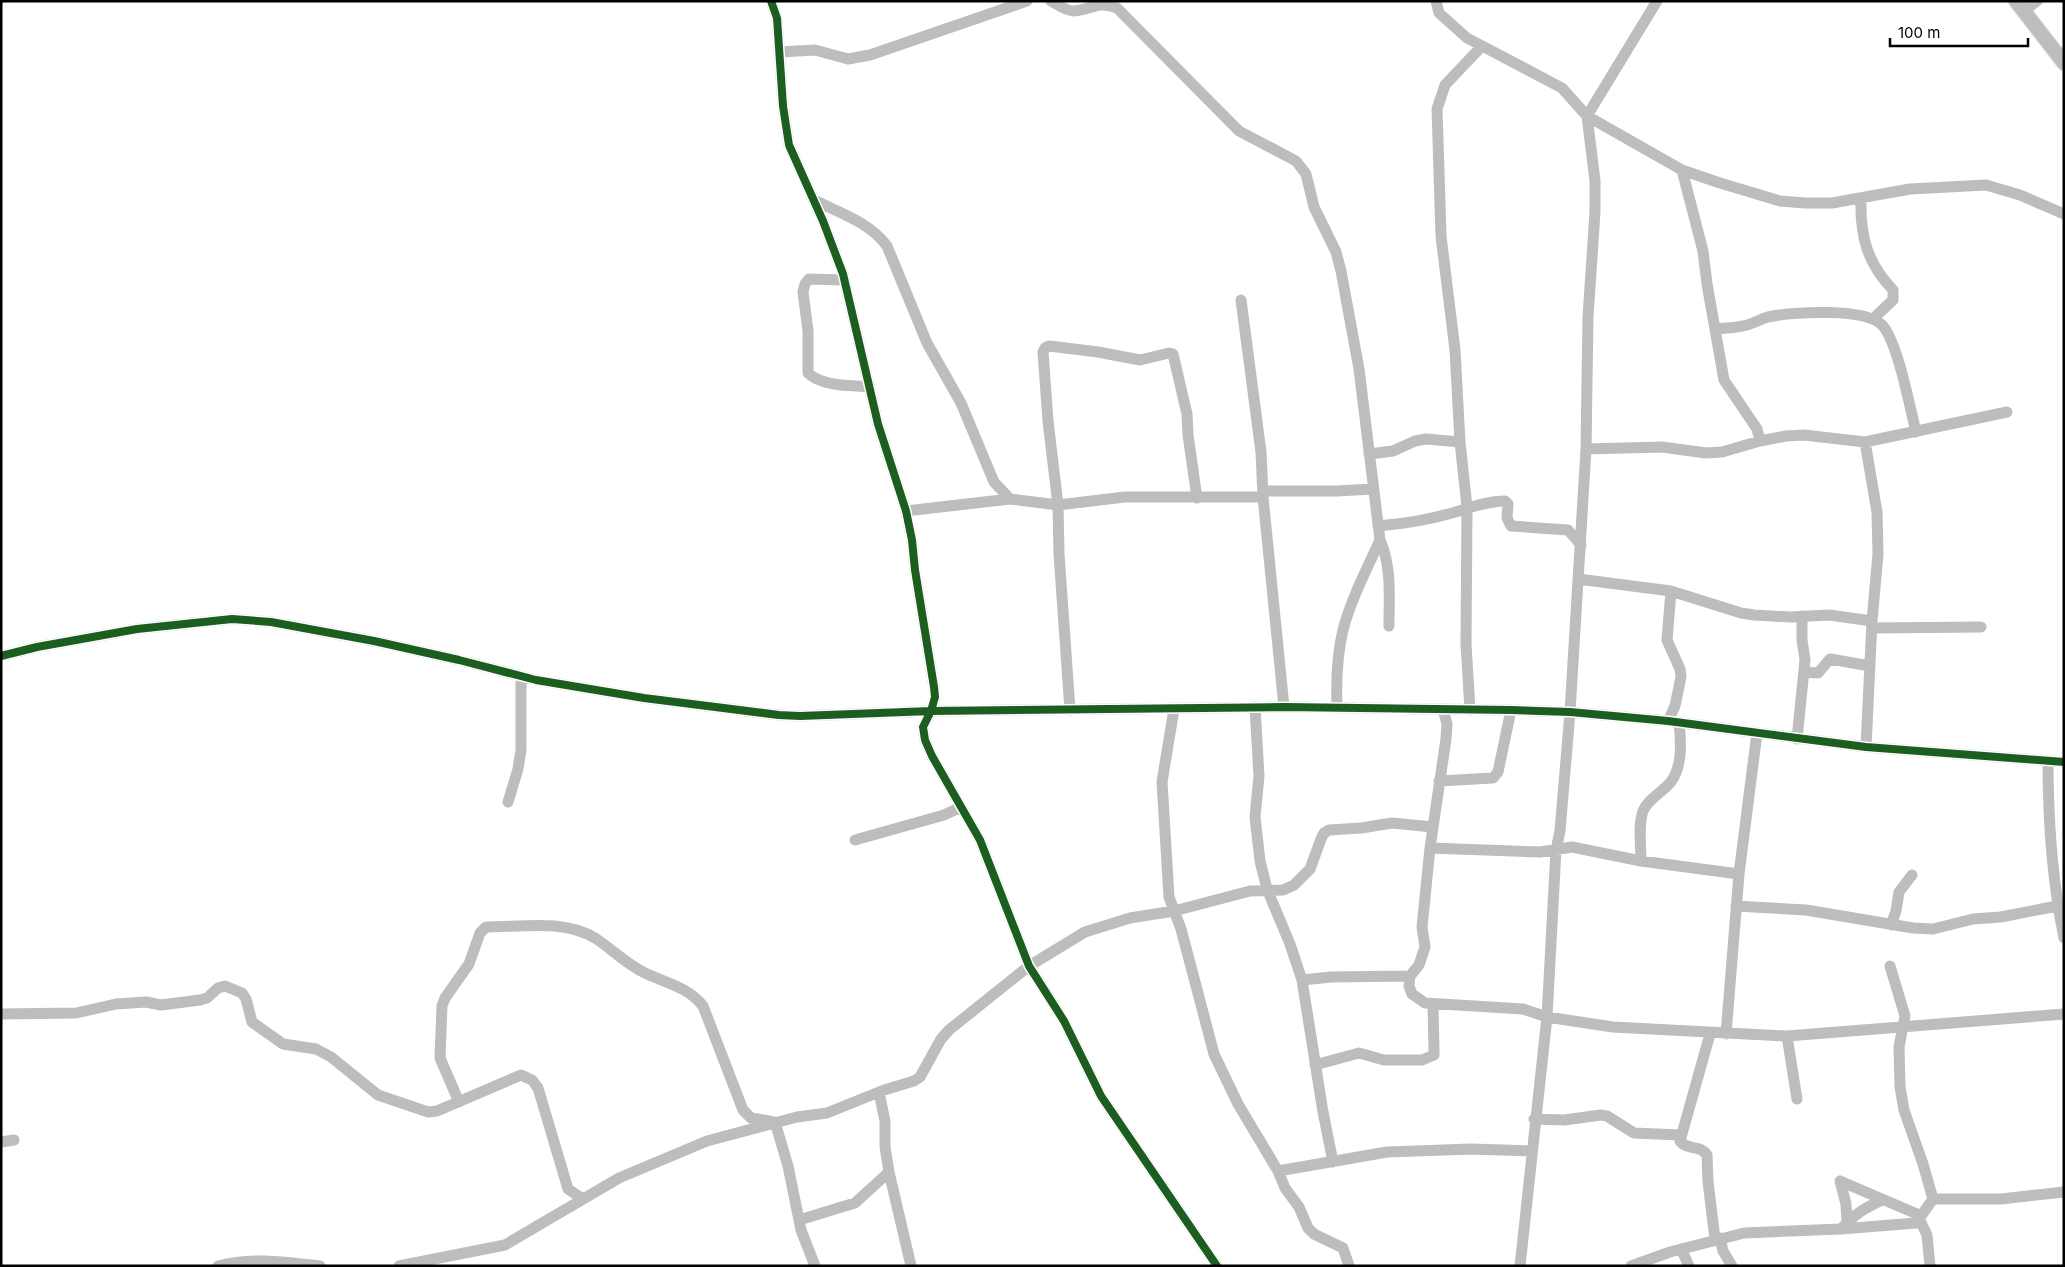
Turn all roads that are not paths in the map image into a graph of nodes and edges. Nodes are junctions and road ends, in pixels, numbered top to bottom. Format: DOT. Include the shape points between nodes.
graph roads {
  1 [pos="771,1"];
  2 [pos="1027,1"];
  3 [pos="1051,1"];
  4 [pos="1436,1"];
  5 [pos="1657,1"];
  6 [pos="2037,1"];
  7 [pos="2020,6"];
  8 [pos="1482,46"];
  9 [pos="780,52"];
  10 [pos="2064,64"];
  11 [pos="1587,116"];
  12 [pos="1682,170"];
  13 [pos="1861,198"];
  14 [pos="814,200"];
  15 [pos="834,210"];
  16 [pos="2064,214"];
  17 [pos="823,221"];
  18 [pos="844,280"];
  19 [pos="1241,300"];
  20 [pos="1876,320"];
  21 [pos="1716,329"];
  22 [pos="869,387"];
  23 [pos="2007,412"];
  24 [pos="1916,432"];
  25 [pos="1760,441"];
  26 [pos="1460,442"];
  27 [pos="1865,442"];
  28 [pos="1586,449"];
  29 [pos="1369,454"];
  30 [pos="1373,489"];
  31 [pos="1263,494"];
  32 [pos="1197,498"];
  33 [pos="1010,499"];
  34 [pos="1058,505"];
  35 [pos="1467,507"];
  36 [pos="906,510"];
  37 [pos="1451,513"];
  38 [pos="1468,521"];
  39 [pos="1378,526"];
  40 [pos="1380,540"];
  41 [pos="1581,545"];
  42 [pos="1578,579"];
  43 [pos="1671,590"];
  44 [pos="1802,616"];
  45 [pos="1872,625"];
  46 [pos="1389,626"];
  47 [pos="1981,627"];
  48 [pos="1,656"];
  49 [pos="1870,666"];
  50 [pos="1804,672"];
  51 [pos="521,677"];
  52 [pos="1255,707"];
  53 [pos="1284,707"];
  54 [pos="1337,707"];
  55 [pos="1174,709"];
  56 [pos="1443,709"];
  57 [pos="1070,710"];
  58 [pos="1470,710"];
  59 [pos="1510,710"];
  60 [pos="931,712"];
  61 [pos="1570,712"];
  62 [pos="1674,722"];
  63 [pos="1757,733"];
  64 [pos="1797,739"];
  65 [pos="1866,747"];
  66 [pos="2048,761"];
  67 [pos="2064,762"];
  68 [pos="1439,781"];
  69 [pos="508,802"];
  70 [pos="961,807"];
  71 [pos="1433,827"];
  72 [pos="855,840"];
  73 [pos="1430,848"];
  74 [pos="1556,850"];
  75 [pos="1641,861"];
  76 [pos="1739,874"];
  77 [pos="1912,875"];
  78 [pos="1267,889"];
  79 [pos="1736,906"];
  80 [pos="2057,906"];
  81 [pos="1174,911"];
  82 [pos="1890,925"];
  83 [pos="2064,938"];
  84 [pos="1029,966"];
  85 [pos="1890,966"];
  86 [pos="1410,976"];
  87 [pos="1302,980"];
  88 [pos="1433,1004"];
  89 [pos="1,1014"];
  90 [pos="2064,1014"];
  91 [pos="1547,1017"];
  92 [pos="1902,1027"];
  93 [pos="1710,1034"];
  94 [pos="1726,1034"];
  95 [pos="1787,1036"];
  96 [pos="1315,1065"];
  97 [pos="879,1092"];
  98 [pos="1797,1099"];
  99 [pos="459,1102"];
  100 [pos="1534,1119"];
  101 [pos="774,1122"];
  102 [pos="1680,1135"];
  103 [pos="14,1140"];
  104 [pos="1,1142"];
  105 [pos="1531,1150"];
  106 [pos="1333,1162"];
  107 [pos="1278,1171"];
  108 [pos="889,1172"];
  109 [pos="2064,1192"];
  110 [pos="582,1199"];
  111 [pos="1882,1200"];
  112 [pos="1933,1200"];
  113 [pos="1921,1219"];
  114 [pos="799,1220"];
  115 [pos="1844,1225"];
  116 [pos="1717,1239"];
  117 [pos="1681,1249"];
  118 [pos="218,1266"];
  119 [pos="320,1266"];
  120 [pos="399,1266"];
  121 [pos="815,1266"];
  122 [pos="911,1266"];
  123 [pos="1217,1266"];
  124 [pos="1349,1266"];
  125 [pos="1520,1266"];
  126 [pos="1632,1266"];
  127 [pos="1689,1266"];
  128 [pos="1732,1266"];
  129 [pos="1930,1266"];
  1 -- 9 [label="street" via="777,18"];
  2 -- 9 [label="street" via="870,55 848,59 815,50"];
  3 -- 29 [label="street" via="1074,11 1100,2 1116,8 1239,131 1286,155 1306,174 1314,207 1336,252 1341,271 1359,369"];
  4 -- 8 [label="street" via="1439,13 1467,38"];
  5 -- 11 [label="street"];
  6 -- 7 [label="street"];
  7 -- 10 [label="main road"];
  8 -- 11 [label="street" via="1562,88"];
  8 -- 26 [label="street" via="1445,85 1437,109 1441,236 1456,350"];
  9 -- 14 [label="street" via="785,127 794,158"];
  11 -- 12 [label="street"];
  11 -- 28 [label="street" via="1595,212 1588,317"];
  12 -- 13 [label="street" via="1780,201 1823,203"];
  12 -- 21 [label="street" via="1703,251"];
  13 -- 16 [label="street" via="1910,189 1986,186 2001,188"];
  13 -- 20 [label="street" via="1861,226 1869,252 1879,274 1893,290 1893,300"];
  14 -- 15 [label="street"];
  14 -- 17 [label="street"];
  15 -- 17 [label="street"];
  15 -- 33 [label="street" via="869,228 887,246 927,343 965,412 994,482"];
  17 -- 18 [label="street"];
  18 -- 22 [label="street"];
  18 -- 22 [label="street" via="810,279 805,284 808,373 824,382"];
  19 -- 31 [label="street" via="1261,452"];
  20 -- 21 [label="street" via="1821,312 1766,317 1746,325"];
  20 -- 24 [label="street" via="1888,333"];
  21 -- 25 [label="street" via="1724,380 1757,429"];
  22 -- 36 [label="street"];
  23 -- 24 [label="street"];
  24 -- 27 [label="street"];
  25 -- 27 [label="street" via="1804,436"];
  25 -- 28 [label="street" via="1722,452 1662,447"];
  26 -- 29 [label="street" via="1426,439 1393,451"];
  26 -- 35 [label="street"];
  27 -- 45 [label="street" via="1878,532"];
  28 -- 41 [label="street"];
  29 -- 30 [label="street"];
  30 -- 31 [label="street"];
  30 -- 39 [label="street"];
  31 -- 32 [label="street"];
  31 -- 53 [label="street"];
  32 -- 34 [label="street" via="1125,497"];
  32 -- 34 [label="street" via="1187,414 1173,354 1140,360 1049,346 1043,352"];
  33 -- 34 [label="street"];
  33 -- 36 [label="street"];
  34 -- 57 [label="street"];
  35 -- 37 [label="street"];
  35 -- 38 [label="street"];
  35 -- 41 [label="street" via="1505,501 1511,526 1568,530"];
  36 -- 60 [label="street" via="934,687"];
  37 -- 38 [label="street"];
  37 -- 39 [label="street"];
  38 -- 58 [label="street" via="1466,644"];
  39 -- 40 [label="street"];
  40 -- 46 [label="street" via="1388,572"];
  40 -- 54 [label="street" via="1343,630 1336,677"];
  41 -- 42 [label="street"];
  42 -- 43 [label="street"];
  42 -- 61 [label="street"];
  43 -- 44 [label="street" via="1741,613"];
  43 -- 62 [label="street" via="1667,640 1681,676"];
  44 -- 45 [label="street" via="1830,615"];
  44 -- 50 [label="street"];
  45 -- 47 [label="street"];
  45 -- 49 [label="street"];
  48 -- 51 [label="street" via="137,629 232,620 309,628 459,660"];
  49 -- 50 [label="street" via="1830,659 1818,673"];
  49 -- 65 [label="street"];
  50 -- 64 [label="street"];
  51 -- 60 [label="street" via="644,698 779,715"];
  51 -- 69 [label="street" via="521,750"];
  52 -- 53 [label="street"];
  52 -- 55 [label="street"];
  52 -- 78 [label="street" via="1259,776 1256,824"];
  53 -- 54 [label="street"];
  54 -- 56 [label="street"];
  55 -- 57 [label="street"];
  55 -- 81 [label="street" via="1162,798 1169,897"];
  56 -- 58 [label="street"];
  56 -- 68 [label="street" via="1447,724"];
  57 -- 60 [label="street"];
  58 -- 59 [label="street"];
  59 -- 61 [label="street"];
  59 -- 68 [label="street" via="1498,772 1493,778"];
  60 -- 70 [label="street" via="923,727 925,740"];
  61 -- 62 [label="street"];
  61 -- 74 [label="street"];
  62 -- 63 [label="street"];
  62 -- 75 [label="street" via="1681,746 1676,771 1670,782 1647,804 1642,816"];
  63 -- 64 [label="street"];
  63 -- 76 [label="street"];
  64 -- 65 [label="street"];
  65 -- 66 [label="street"];
  66 -- 67 [label="street"];
  66 -- 80 [label="street" via="2049,824"];
  68 -- 71 [label="street"];
  70 -- 72 [label="street"];
  70 -- 84 [label="street" via="989,859"];
  71 -- 73 [label="street"];
  71 -- 78 [label="street" via="1392,823 1329,830 1324,833 1310,869 1302,880 1283,890"];
  73 -- 74 [label="street"];
  73 -- 86 [label="street" via="1422,927 1425,947 1419,965"];
  74 -- 75 [label="street" via="1572,847"];
  74 -- 91 [label="street"];
  75 -- 76 [label="street"];
  76 -- 79 [label="street"];
  77 -- 82 [label="street" via="1899,892"];
  78 -- 81 [label="street"];
  78 -- 87 [label="street"];
  79 -- 82 [label="street" via="1806,910"];
  79 -- 94 [label="street"];
  80 -- 82 [label="street" via="1973,919 1933,929"];
  80 -- 83 [label="street"];
  81 -- 84 [label="street" via="1130,918 1091,930"];
  81 -- 107 [label="street" via="1214,1054 1238,1104"];
  84 -- 97 [label="street" via="949,1030 920,1077"];
  84 -- 123 [label="street" via="1064,1021 1101,1096"];
  85 -- 92 [label="street" via="1905,1016"];
  86 -- 87 [label="street" via="1331,976"];
  86 -- 88 [label="street" via="1412,994 1425,1003"];
  87 -- 96 [label="street"];
  88 -- 91 [label="street" via="1523,1009"];
  88 -- 96 [label="street" via="1434,1055 1430,1058 1384,1060 1359,1053"];
  89 -- 99 [label="street" via="76,1014 116,1004 200,1000 225,986 242,993 252,1022 257,1026 284,1044 316,1048 378,1095 428,1112"];
  90 -- 92 [label="street"];
  91 -- 93 [label="street" via="1612,1027"];
  91 -- 100 [label="street"];
  92 -- 95 [label="street"];
  92 -- 112 [label="street" via="1899,1047 1902,1094"];
  93 -- 94 [label="street"];
  93 -- 102 [label="street"];
  94 -- 95 [label="street"];
  95 -- 98 [label="street"];
  96 -- 106 [label="street"];
  97 -- 101 [label="street" via="827,1114"];
  97 -- 108 [label="street"];
  99 -- 101 [label="street" via="440,1058 442,1006 469,964 480,933 486,927 555,925 594,938 643,973 697,998 703,1006 743,1110 750,1118"];
  99 -- 110 [label="street" via="521,1075 532,1080 538,1088 566,1184 571,1193"];
  100 -- 102 [label="street" via="1564,1120 1601,1114 1634,1133"];
  100 -- 105 [label="street"];
  101 -- 110 [label="street" via="707,1141 619,1178"];
  101 -- 114 [label="street" via="788,1166"];
  102 -- 116 [label="street" via="1682,1145 1700,1148 1707,1154"];
  103 -- 104 [label="street"];
  105 -- 106 [label="street" via="1387,1152"];
  105 -- 125 [label="street"];
  106 -- 107 [label="street"];
  107 -- 124 [label="street" via="1308,1228 1343,1248"];
  108 -- 114 [label="street" via="855,1203"];
  108 -- 122 [label="street"];
  109 -- 112 [label="street" via="2001,1199"];
  110 -- 120 [label="street" via="505,1246"];
  111 -- 113 [label="street" via="1917,1214"];
  111 -- 115 [label="street" via="1863,1209"];
  111 -- 115 [label="street" via="1840,1180 1846,1204"];
  112 -- 113 [label="street"];
  113 -- 115 [label="street" via="1916,1223"];
  113 -- 129 [label="street" via="1927,1235"];
  114 -- 121 [label="street"];
  115 -- 116 [label="street" via="1744,1233"];
  116 -- 117 [label="street"];
  116 -- 128 [label="street"];
  117 -- 126 [label="street"];
  117 -- 127 [label="street"];
  118 -- 119 [label="street" via="253,1260"];
}
